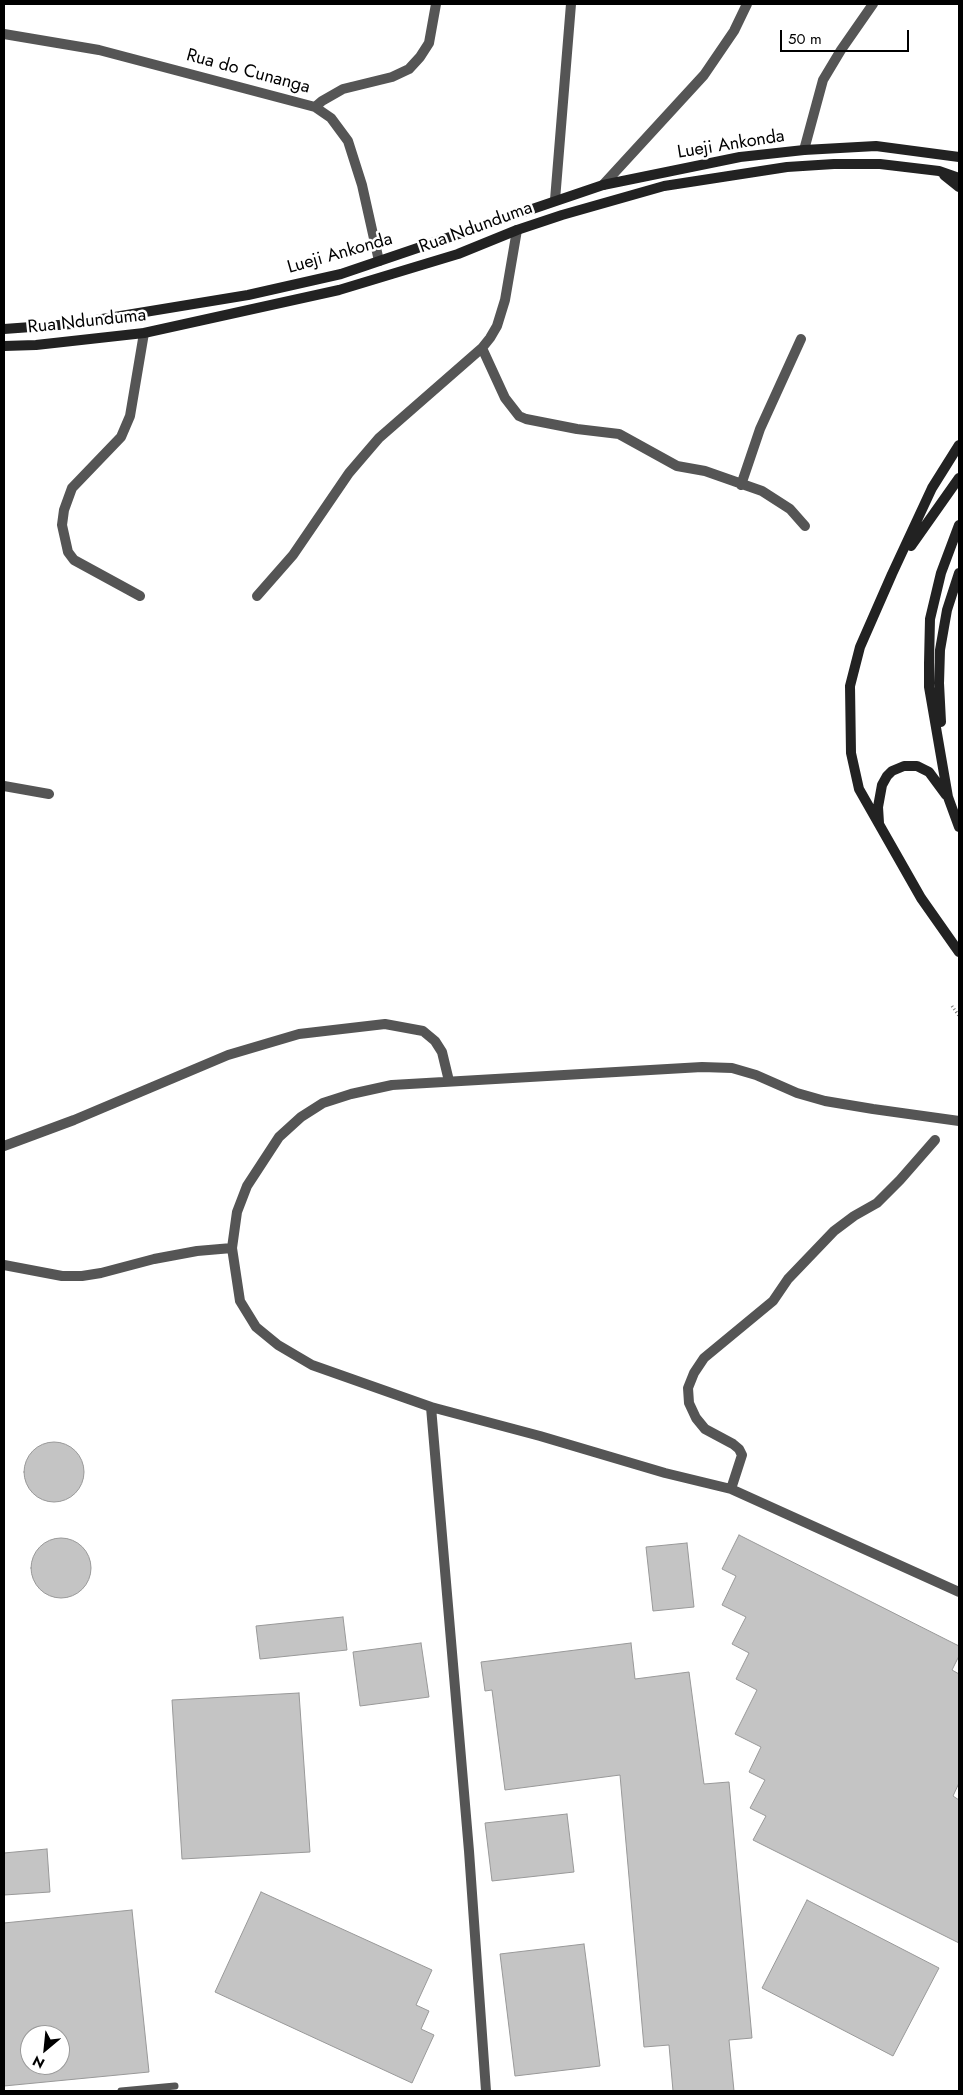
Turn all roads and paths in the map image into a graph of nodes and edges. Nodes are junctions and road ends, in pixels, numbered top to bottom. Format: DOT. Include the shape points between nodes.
graph roads {
  1 [pos="436,4"];
  2 [pos="571,4"];
  3 [pos="747,4"];
  4 [pos="873,4"];
  5 [pos="4,34"];
  6 [pos="315,107"];
  7 [pos="804,150"];
  8 [pos="959,157"];
  9 [pos="939,171"];
  10 [pos="959,178"];
  11 [pos="603,185"];
  12 [pos="959,187"];
  13 [pos="555,200"];
  14 [pos="517,230"];
  15 [pos="379,261"];
  16 [pos="4,329"];
  17 [pos="144,333"];
  18 [pos="801,339"];
  19 [pos="4,346"];
  20 [pos="482,348"];
  21 [pos="959,445"];
  22 [pos="959,478"];
  23 [pos="741,485"];
  24 [pos="959,525"];
  25 [pos="805,526"];
  26 [pos="959,573"];
  27 [pos="892,574"];
  28 [pos="140,596"];
  29 [pos="257,596"];
  30 [pos="943,768"];
  31 [pos="4,786"];
  32 [pos="49,794"];
  33 [pos="948,797"];
  34 [pos="879,826"];
  35 [pos="959,827"];
  36 [pos="959,952"];
  37 [pos="952,1006"];
  38 [pos="959,1016"];
  39 [pos="449,1081"];
  40 [pos="959,1121"];
  41 [pos="935,1140"];
  42 [pos="4,1146"];
  43 [pos="232,1248"];
  44 [pos="4,1266"];
  45 [pos="431,1407"];
  46 [pos="731,1489"];
  47 [pos="959,1592"];
  48 [pos="175,2086"];
  49 [pos="122,2091"];
  50 [pos="486,2091"];
  1 -- 6 [label="street" via="429,43 409,69 392,77 343,89"];
  2 -- 13 [label="street"];
  3 -- 11 [label="street" via="704,75"];
  4 -- 7 [label="street" via="823,80"];
  5 -- 6 [label="street, Rua do Cunanga" via="99,50"];
  6 -- 15 [label="street, Rua do Cunanga" via="331,118 348,141 362,185"];
  7 -- 8 [label="main road, Lueji Ankonda" via="876,146"];
  7 -- 11 [label="main road, Lueji Ankonda" via="740,157"];
  9 -- 10 [label="main road, Rua Ndunduma"];
  9 -- 12 [label="main road"];
  9 -- 14 [label="main road, Rua Ndunduma" via="880,164 787,167 664,186"];
  11 -- 13 [label="main road, Lueji Ankonda"];
  13 -- 15 [label="main road, Lueji Ankonda"];
  14 -- 17 [label="main road, Rua Ndunduma" via="458,254 339,290"];
  14 -- 20 [label="street" via="505,300 497,326"];
  15 -- 16 [label="main road, Lueji Ankonda" via="341,274 239,297 72,324"];
  17 -- 19 [label="main road, Rua Ndunduma"];
  17 -- 28 [label="street" via="130,416 121,437 72,488 62,525 68,552 74,560"];
  18 -- 23 [label="street" via="760,429"];
  20 -- 23 [label="street" via="510,405 526,420 619,434 677,466 705,471"];
  20 -- 29 [label="street" via="379,438 349,473 293,555"];
  21 -- 27 [label="main road" via="932,488"];
  22 -- 27 [label="main road"];
  23 -- 25 [label="street" via="776,499"];
  24 -- 30 [label="main road" via="941,573 930,619 929,687"];
  26 -- 30 [label="main road" via="947,610 940,650"];
  27 -- 34 [label="main road" via="860,646 850,686 854,770 859,789"];
  30 -- 33 [label="main road"];
  31 -- 32 [label="street"];
  33 -- 34 [label="main road" via="929,772 917,766 904,766 892,771 882,785"];
  33 -- 35 [label="main road"];
  34 -- 36 [label="main road" via="921,898"];
  37 -- 38 [label="path"];
  39 -- 40 [label="street" via="732,1068 825,1100"];
  39 -- 42 [label="street" via="442,1052 435,1041 422,1031 385,1024 299,1034 228,1055"];
  39 -- 43 [label="street" via="392,1085 351,1094 323,1103 301,1117 279,1137 247,1186 237,1212"];
  41 -- 46 [label="street" via="877,1203 834,1231 788,1279 773,1301 704,1358 694,1373 688,1388 689,1403 696,1418 705,1428 733,1444 742,1455"];
  43 -- 44 [label="street" via="154,1259 82,1276 62,1276"];
  43 -- 45 [label="street" via="240,1301 256,1327 278,1345 312,1365"];
  45 -- 46 [label="street"];
  45 -- 50 [label="street"];
  46 -- 47 [label="street"];
  48 -- 49 [label="lane"];
}
